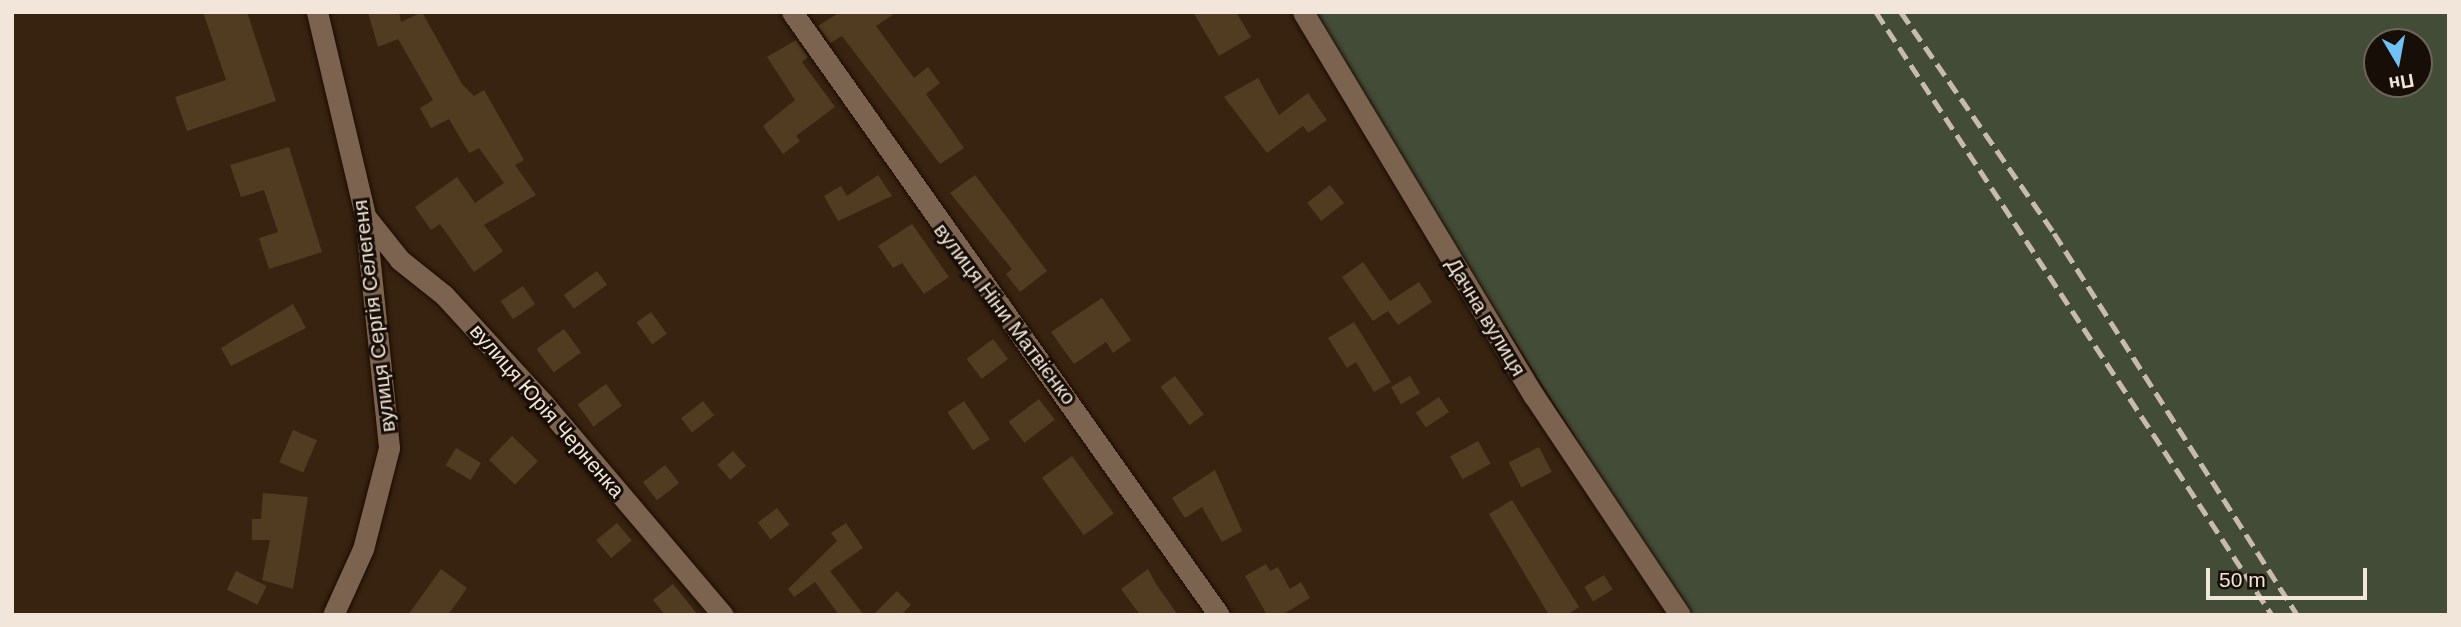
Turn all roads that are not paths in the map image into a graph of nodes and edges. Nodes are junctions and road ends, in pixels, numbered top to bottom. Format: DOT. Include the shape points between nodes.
graph roads {
  1 [pos="317,12"];
  2 [pos="792,12"];
  3 [pos="1303,12"];
  4 [pos="365,215"];
  5 [pos="333,615"];
  6 [pos="723,615"];
  7 [pos="1219,615"];
  8 [pos="1680,615"];
  1 -- 4 [label="street, вулиця Сергія Селегеня"];
  2 -- 7 [label="street, вулиця Ніни Матвієнко"];
  3 -- 8 [label="street, Дачна вулиця" via="1534,396"];
  4 -- 5 [label="street, вулиця Сергія Селегеня" via="389,448 363,549"];
  4 -- 6 [label="street, вулиця Юрія Черненка" via="400,260 444,295 543,403"];
}
